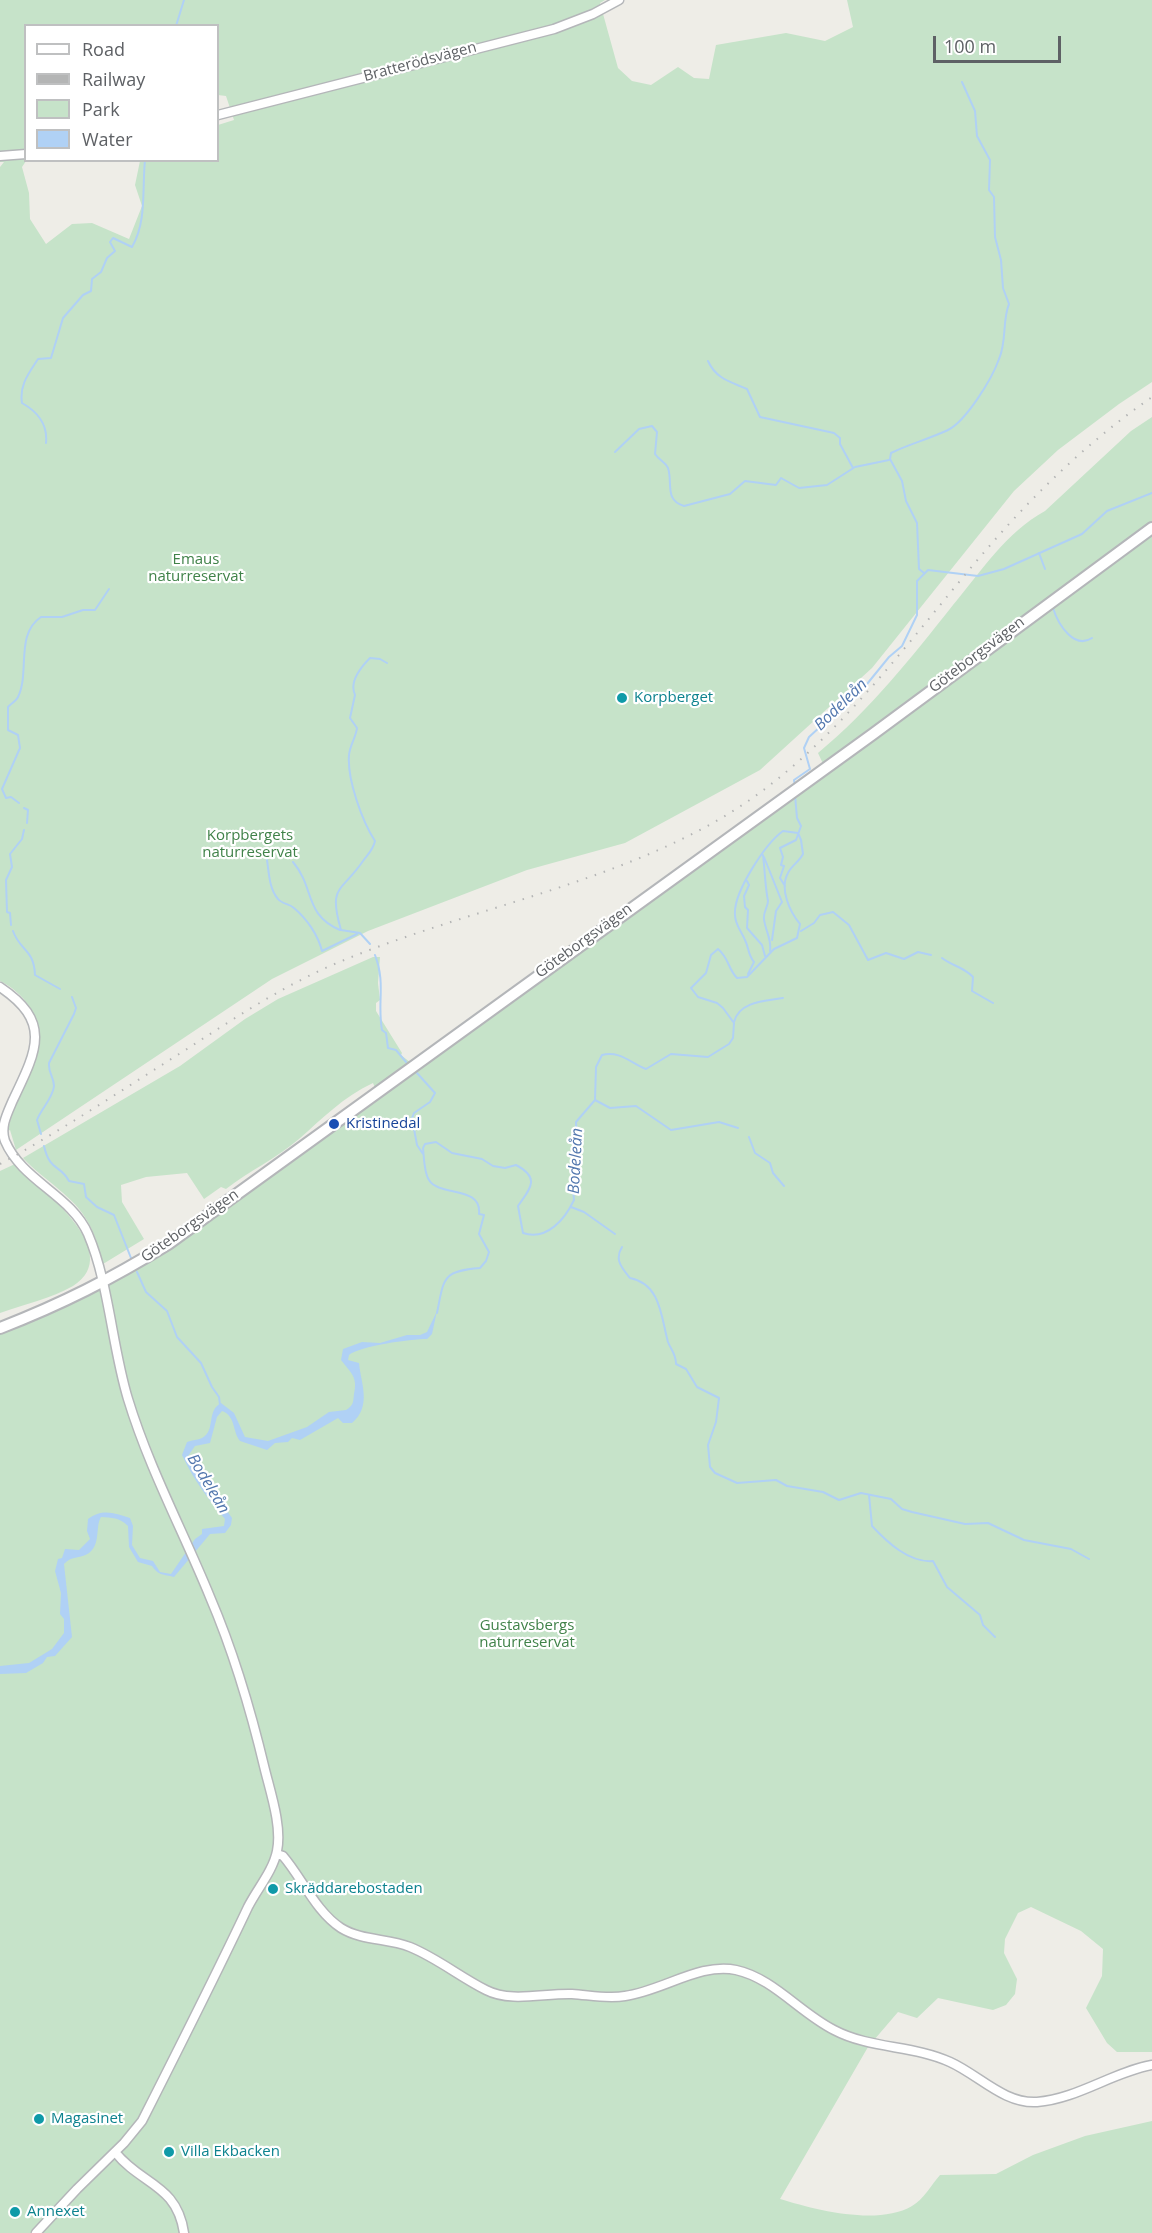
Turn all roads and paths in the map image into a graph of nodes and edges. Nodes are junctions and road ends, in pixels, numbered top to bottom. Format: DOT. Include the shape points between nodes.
graph roads {
  1 [pos="619,0"];
  2 [pos="219,115"];
  3 [pos="24,154"];
  4 [pos="0,156"];
  5 [pos="1152,528"];
  6 [pos="0,987"];
  7 [pos="3,1113"];
  8 [pos="102,1284"];
  9 [pos="0,1328"];
  10 [pos="277,1854"];
  11 [pos="1152,2065"];
  12 [pos="115,2152"];
  13 [pos="36,2233"];
  14 [pos="184,2233"];
  1 -- 2 [label="street, Bratterödsvägen" via="554,28"];
  3 -- 4 [label="street"];
  5 -- 8 [label="street, Göteborgsvägen" via="168,1244"];
  6 -- 7 [label="street" via="30,1013 34,1025 30,1058"];
  7 -- 8 [label="street" via="2,1130 13,1157 84,1225"];
  8 -- 9 [label="street, Göteborgsvägen"];
  8 -- 10 [label="street" via="143,1445 210,1597 254,1722 275,1819"];
  10 -- 11 [label="street" via="283,1856 339,1927 356,1936 409,1947 488,1991 518,1997 554,1994 616,1998 647,1993 708,1969 733,1969 753,1975 838,2032 950,2061 1011,2097 1035,2102"];
  10 -- 12 [label="street" via="142,2121"];
  12 -- 13 [label="street"];
  12 -- 14 [label="street" via="172,2199"];
}
